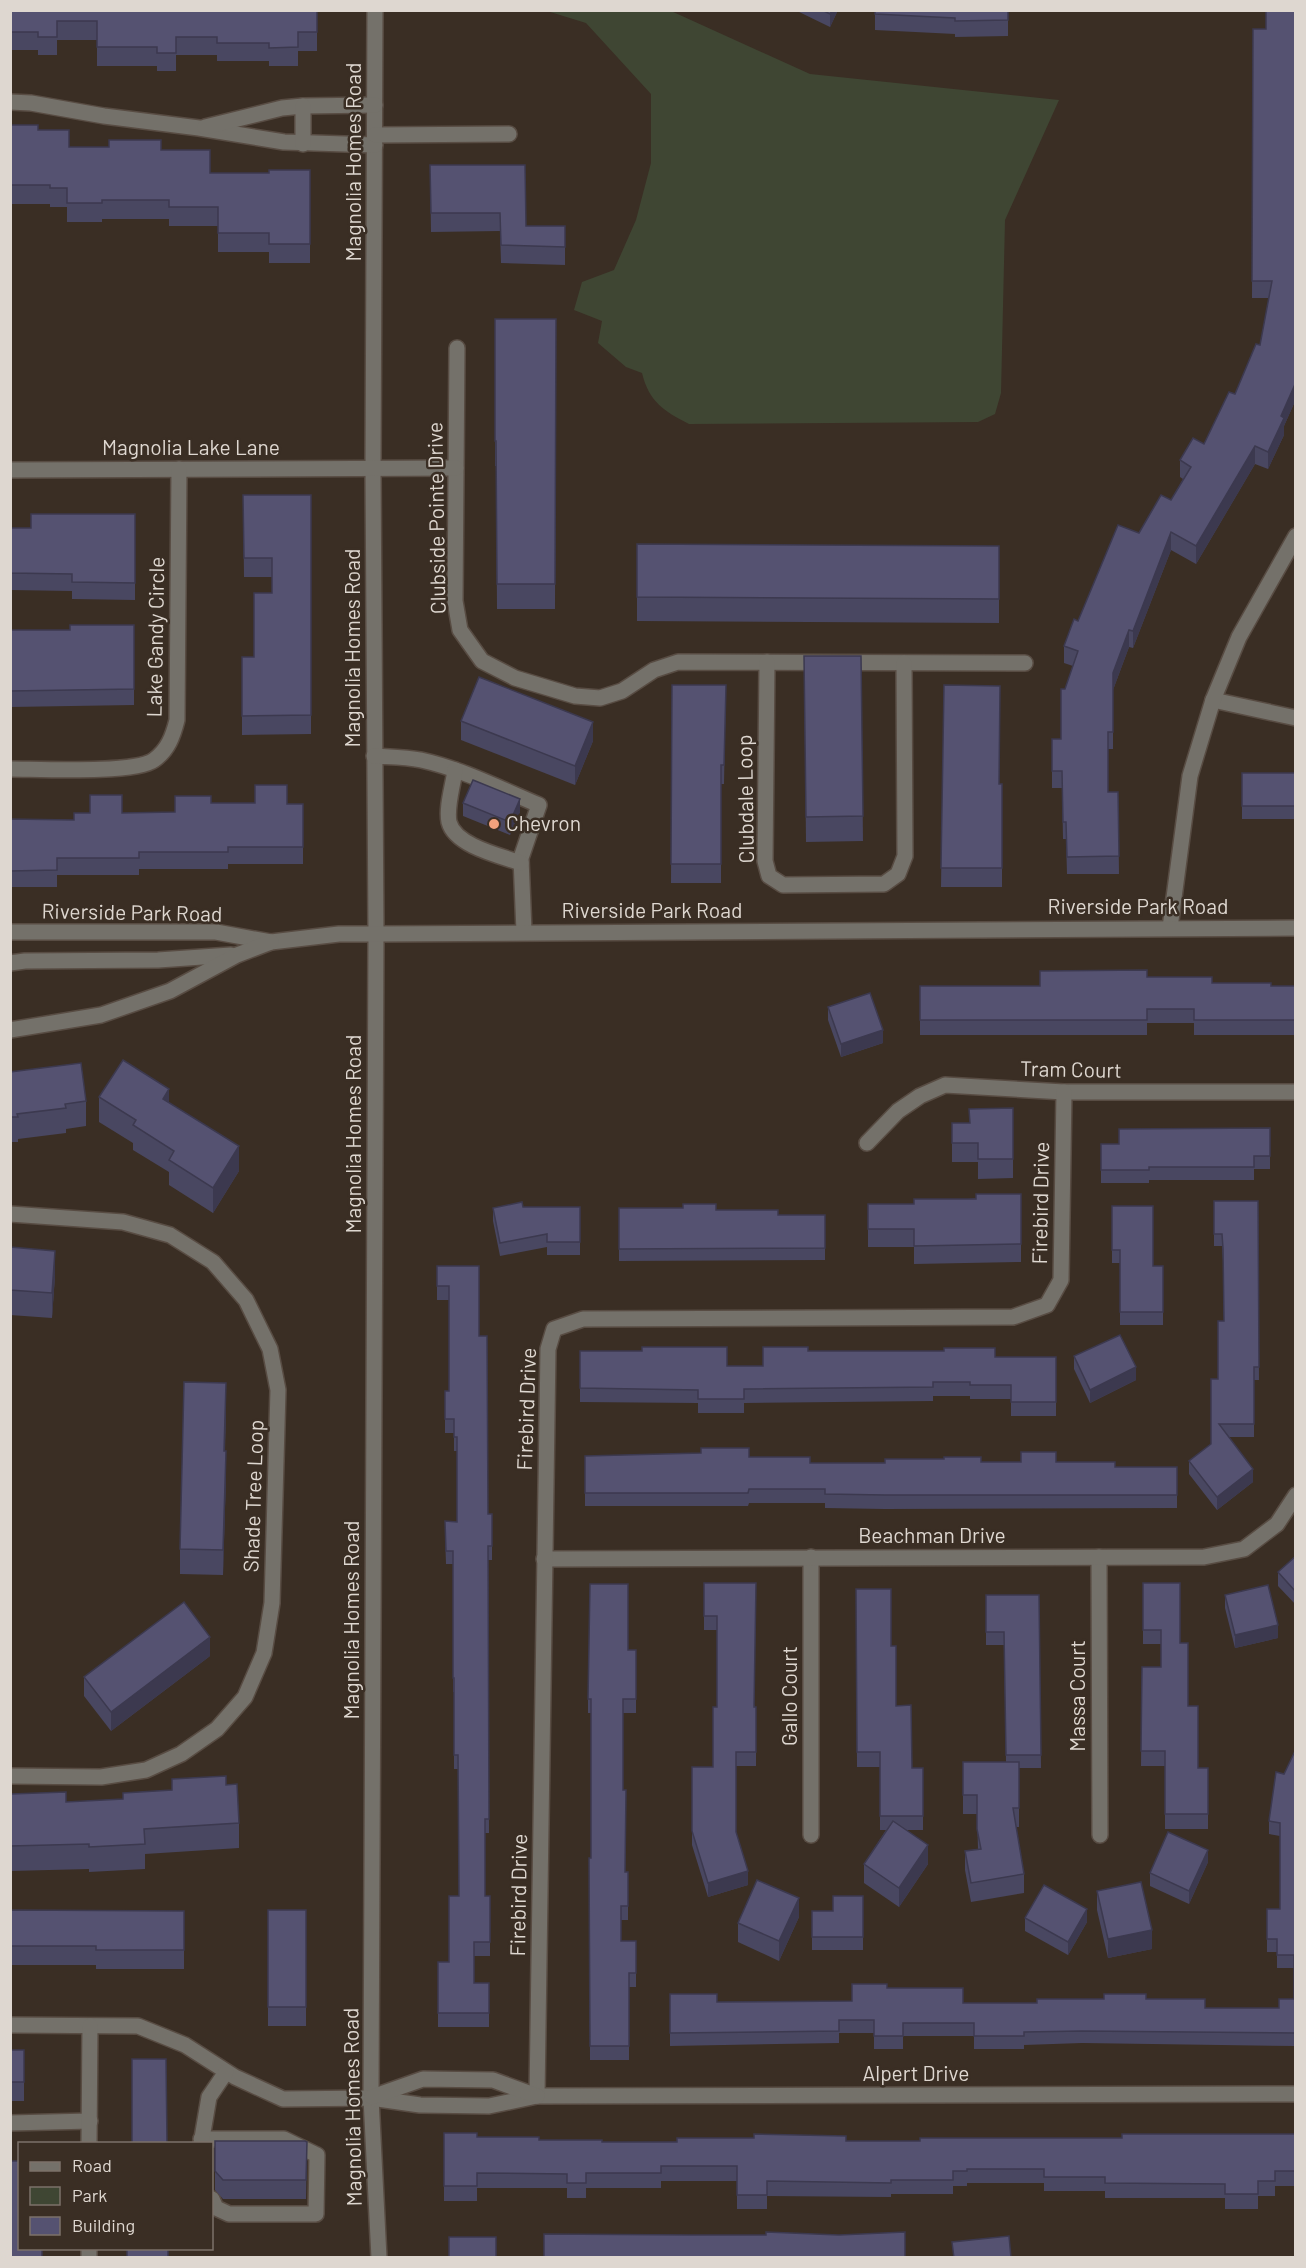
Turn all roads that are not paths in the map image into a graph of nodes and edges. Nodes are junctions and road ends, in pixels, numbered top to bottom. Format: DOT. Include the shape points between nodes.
graph roads {
  1 [pos="375,10"];
  2 [pos="10,102"];
  3 [pos="303,105"];
  4 [pos="375,105"];
  5 [pos="199,128"];
  6 [pos="509,134"];
  7 [pos="375,140"];
  8 [pos="303,144"];
  9 [pos="457,348"];
  10 [pos="456,468"];
  11 [pos="179,469"];
  12 [pos="373,469"];
  13 [pos="10,470"];
  14 [pos="1296,536"];
  15 [pos="767,662"];
  16 [pos="904,663"];
  17 [pos="1025,663"];
  18 [pos="1213,700"];
  19 [pos="1296,718"];
  20 [pos="375,756"];
  21 [pos="10,769"];
  22 [pos="455,770"];
  23 [pos="521,863"];
  24 [pos="1170,928"];
  25 [pos="1296,928"];
  26 [pos="10,932"];
  27 [pos="524,932"];
  28 [pos="376,933"];
  29 [pos="272,942"];
  30 [pos="237,955"];
  31 [pos="10,963"];
  32 [pos="10,1030"];
  33 [pos="1064,1092"];
  34 [pos="1296,1092"];
  35 [pos="867,1143"];
  36 [pos="10,1214"];
  37 [pos="1296,1495"];
  38 [pos="811,1557"];
  39 [pos="1099,1557"];
  40 [pos="544,1559"];
  41 [pos="10,1776"];
  42 [pos="811,1835"];
  43 [pos="1100,1835"];
  44 [pos="10,2025"];
  45 [pos="90,2026"];
  46 [pos="226,2072"];
  47 [pos="1296,2094"];
  48 [pos="537,2096"];
  49 [pos="371,2098"];
  50 [pos="90,2121"];
  51 [pos="10,2122"];
  52 [pos="201,2141"];
  53 [pos="89,2142"];
  54 [pos="213,2201"];
  55 [pos="379,2258"];
  1 -- 4 [label="street, Magnolia Homes Road"];
  2 -- 5 [label="street"];
  3 -- 4 [label="street"];
  3 -- 5 [label="street"];
  3 -- 8 [label="street"];
  4 -- 7 [label="street, Magnolia Homes Road"];
  5 -- 8 [label="street"];
  6 -- 7 [label="street"];
  7 -- 8 [label="street"];
  7 -- 12 [label="street, Magnolia Homes Road"];
  9 -- 10 [label="street, Clubside Pointe Drive"];
  10 -- 12 [label="street, Magnolia Lake Lane"];
  10 -- 15 [label="street, Clubside Pointe Drive" via="455,601 460,630 482,661 514,678 575,696 600,698 678,662"];
  11 -- 12 [label="street, Magnolia Lake Lane"];
  11 -- 13 [label="street, Magnolia Lake Lane"];
  11 -- 21 [label="street, Lake Gandy Circle" via="177,720 171,742 153,761 123,769"];
  12 -- 20 [label="street, Magnolia Homes Road"];
  14 -- 18 [label="street" via="1239,637"];
  15 -- 16 [label="street, Clubside Pointe Drive"];
  15 -- 16 [label="street, Clubdale Loop" via="765,861 769,876 783,885 884,884 898,874 905,856"];
  16 -- 17 [label="street, Clubside Pointe Drive"];
  18 -- 19 [label="street"];
  18 -- 24 [label="street" via="1190,776"];
  20 -- 22 [label="street" via="419,760"];
  20 -- 28 [label="street, Magnolia Homes Road"];
  22 -- 23 [label="street" via="449,812 453,832 478,848"];
  22 -- 23 [label="street" via="539,805 522,849"];
  23 -- 27 [label="street"];
  24 -- 25 [label="street, Riverside Park Road"];
  24 -- 27 [label="street, Riverside Park Road"];
  26 -- 29 [label="street, Riverside Park Road" via="216,932"];
  27 -- 28 [label="street, Riverside Park Road"];
  28 -- 29 [label="street, Riverside Park Road"];
  28 -- 49 [label="street, Magnolia Homes Road"];
  29 -- 30 [label="street"];
  30 -- 31 [label="street"];
  30 -- 32 [label="street" via="170,991 101,1015"];
  33 -- 34 [label="street, Tram Court"];
  33 -- 35 [label="street, Tram Court" via="945,1085 920,1095 898,1111"];
  33 -- 40 [label="street, Firebird Drive" via="1061,1280 1047,1305 1013,1317 583,1319 554,1329 548,1350"];
  36 -- 41 [label="street, Shade Tree Loop" via="123,1222 170,1235 213,1262 246,1300 270,1349 278,1390 272,1603 264,1653 245,1697 217,1729 180,1754 146,1770 101,1777"];
  37 -- 39 [label="street, Beachman Drive" via="1277,1524 1245,1549 1204,1557"];
  38 -- 39 [label="street, Beachman Drive"];
  38 -- 40 [label="street, Beachman Drive"];
  38 -- 42 [label="street, Gallo Court"];
  39 -- 43 [label="street, Massa Court"];
  40 -- 48 [label="street, Firebird Drive"];
  44 -- 45 [label="street"];
  45 -- 46 [label="street" via="138,2026 185,2044"];
  45 -- 50 [label="street"];
  46 -- 49 [label="street" via="283,2099"];
  46 -- 52 [label="street" via="209,2097"];
  47 -- 48 [label="street, Alpert Drive"];
  48 -- 49 [label="street, Alpert Drive" via="489,2106 420,2105"];
  48 -- 49 [label="street, Alpert Drive" via="493,2080 423,2079"];
  49 -- 55 [label="street, Magnolia Homes Road"];
  50 -- 51 [label="street"];
  50 -- 53 [label="street"];
  52 -- 54 [label="street" via="284,2139 317,2155 316,2214 229,2214 216,2208"];
}
